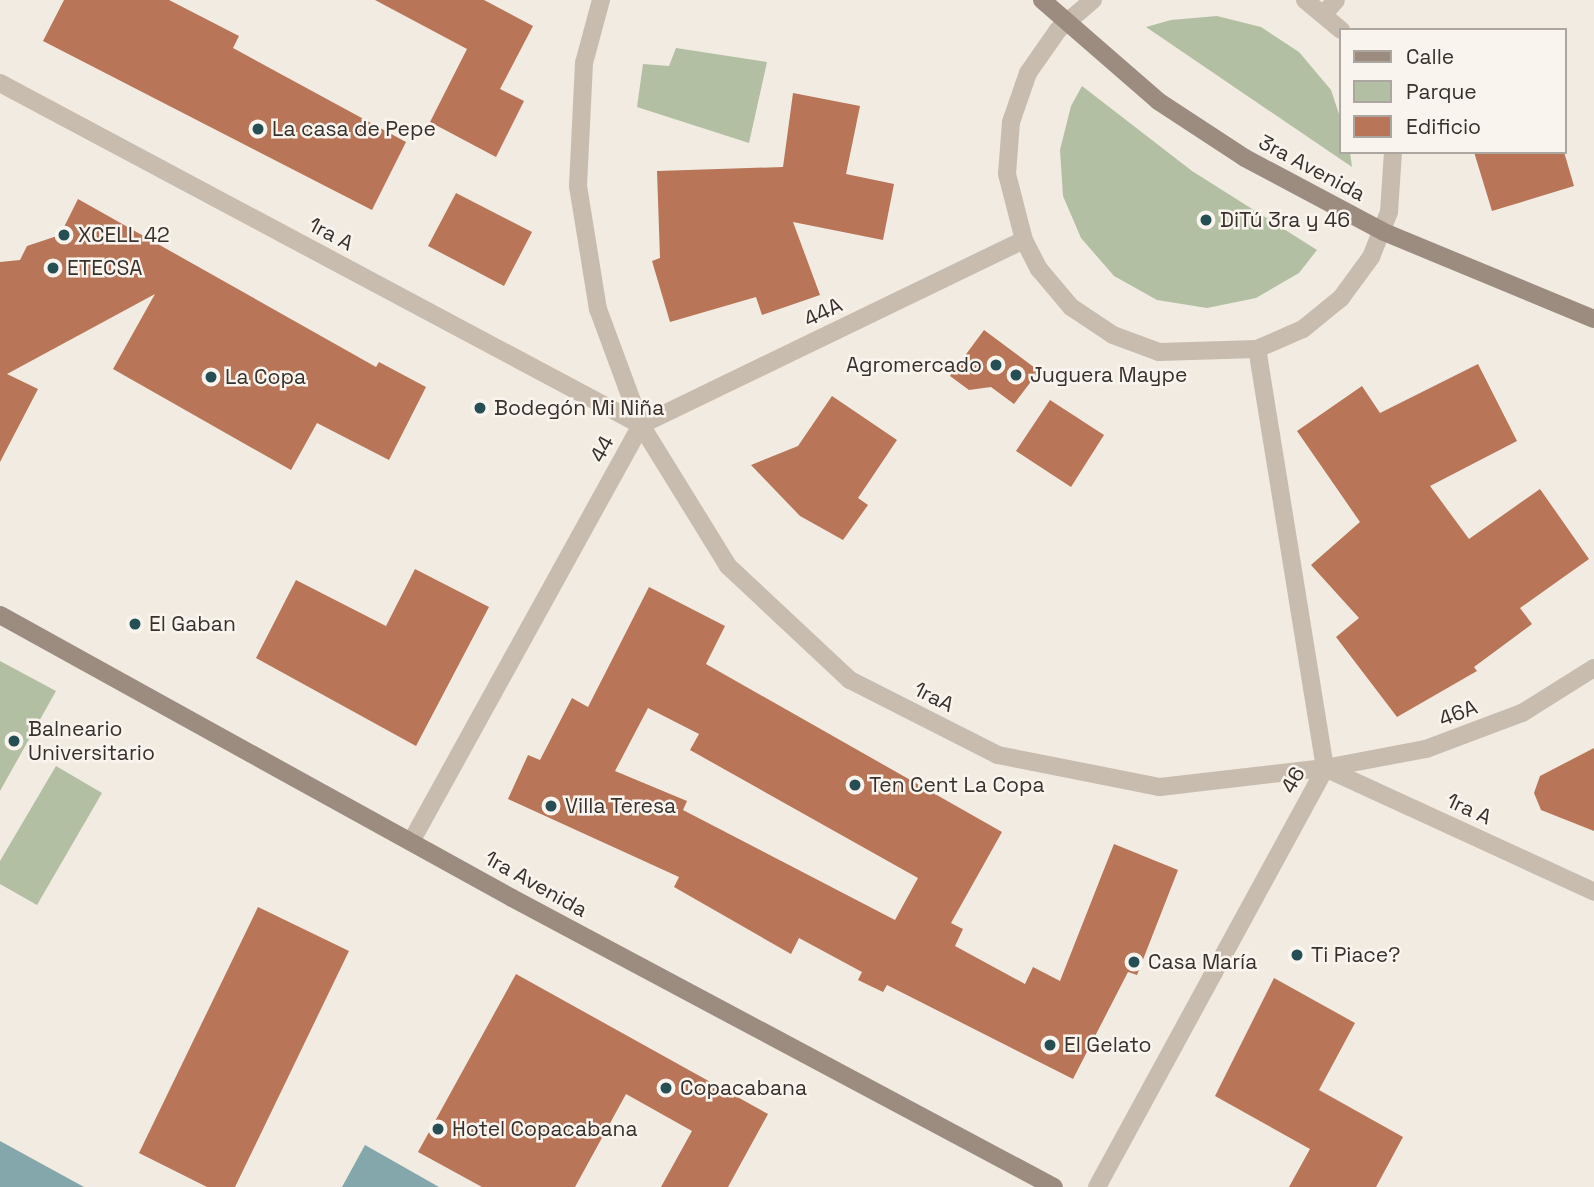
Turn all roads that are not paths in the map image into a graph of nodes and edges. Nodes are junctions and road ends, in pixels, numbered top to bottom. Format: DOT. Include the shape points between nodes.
graph roads {
  1 [pos="601,0"];
  2 [pos="1042,0"];
  3 [pos="1093,0"];
  4 [pos="1306,0"];
  5 [pos="1336,0"];
  6 [pos="1324,14"];
  7 [pos="1067,22"];
  8 [pos="1340,28"];
  9 [pos="0,83"];
  10 [pos="1393,154"];
  11 [pos="1384,232"];
  12 [pos="1024,240"];
  13 [pos="1594,319"];
  14 [pos="1257,349"];
  15 [pos="641,425"];
  16 [pos="0,615"];
  17 [pos="1594,668"];
  18 [pos="1325,768"];
  19 [pos="412,840"];
  20 [pos="1594,892"];
  21 [pos="1054,1187"];
  22 [pos="1097,1187"];
  1 -- 15 [label="street, 44" via="584,62 578,187 598,309"];
  2 -- 7 [label="street, 3ra Avenida"];
  3 -- 7 [label="street"];
  4 -- 6 [label="street"];
  5 -- 6 [label="street"];
  6 -- 8 [label="street"];
  7 -- 11 [label="street, 3ra Avenida" via="1158,101 1245,158"];
  7 -- 12 [label="street" via="1028,73 1011,122 1007,174"];
  9 -- 15 [label="street, 1ra A"];
  10 -- 11 [label="street"];
  11 -- 13 [label="street, 3ra Avenida"];
  11 -- 14 [label="street" via="1341,298 1303,329"];
  12 -- 14 [label="street" via="1039,269 1071,307 1113,335 1159,352"];
  12 -- 15 [label="street, 44A"];
  14 -- 18 [label="street, 46"];
  15 -- 18 [label="street, 1raA" via="738,576 850,680 998,755 1160,787"];
  15 -- 19 [label="street, 44"];
  16 -- 19 [label="street, 1ra Avenida"];
  17 -- 18 [label="street, 46A" via="1522,713 1426,750"];
  18 -- 20 [label="street, 1ra A"];
  18 -- 22 [label="street, 46"];
  19 -- 21 [label="street, 1ra Avenida"];
}
